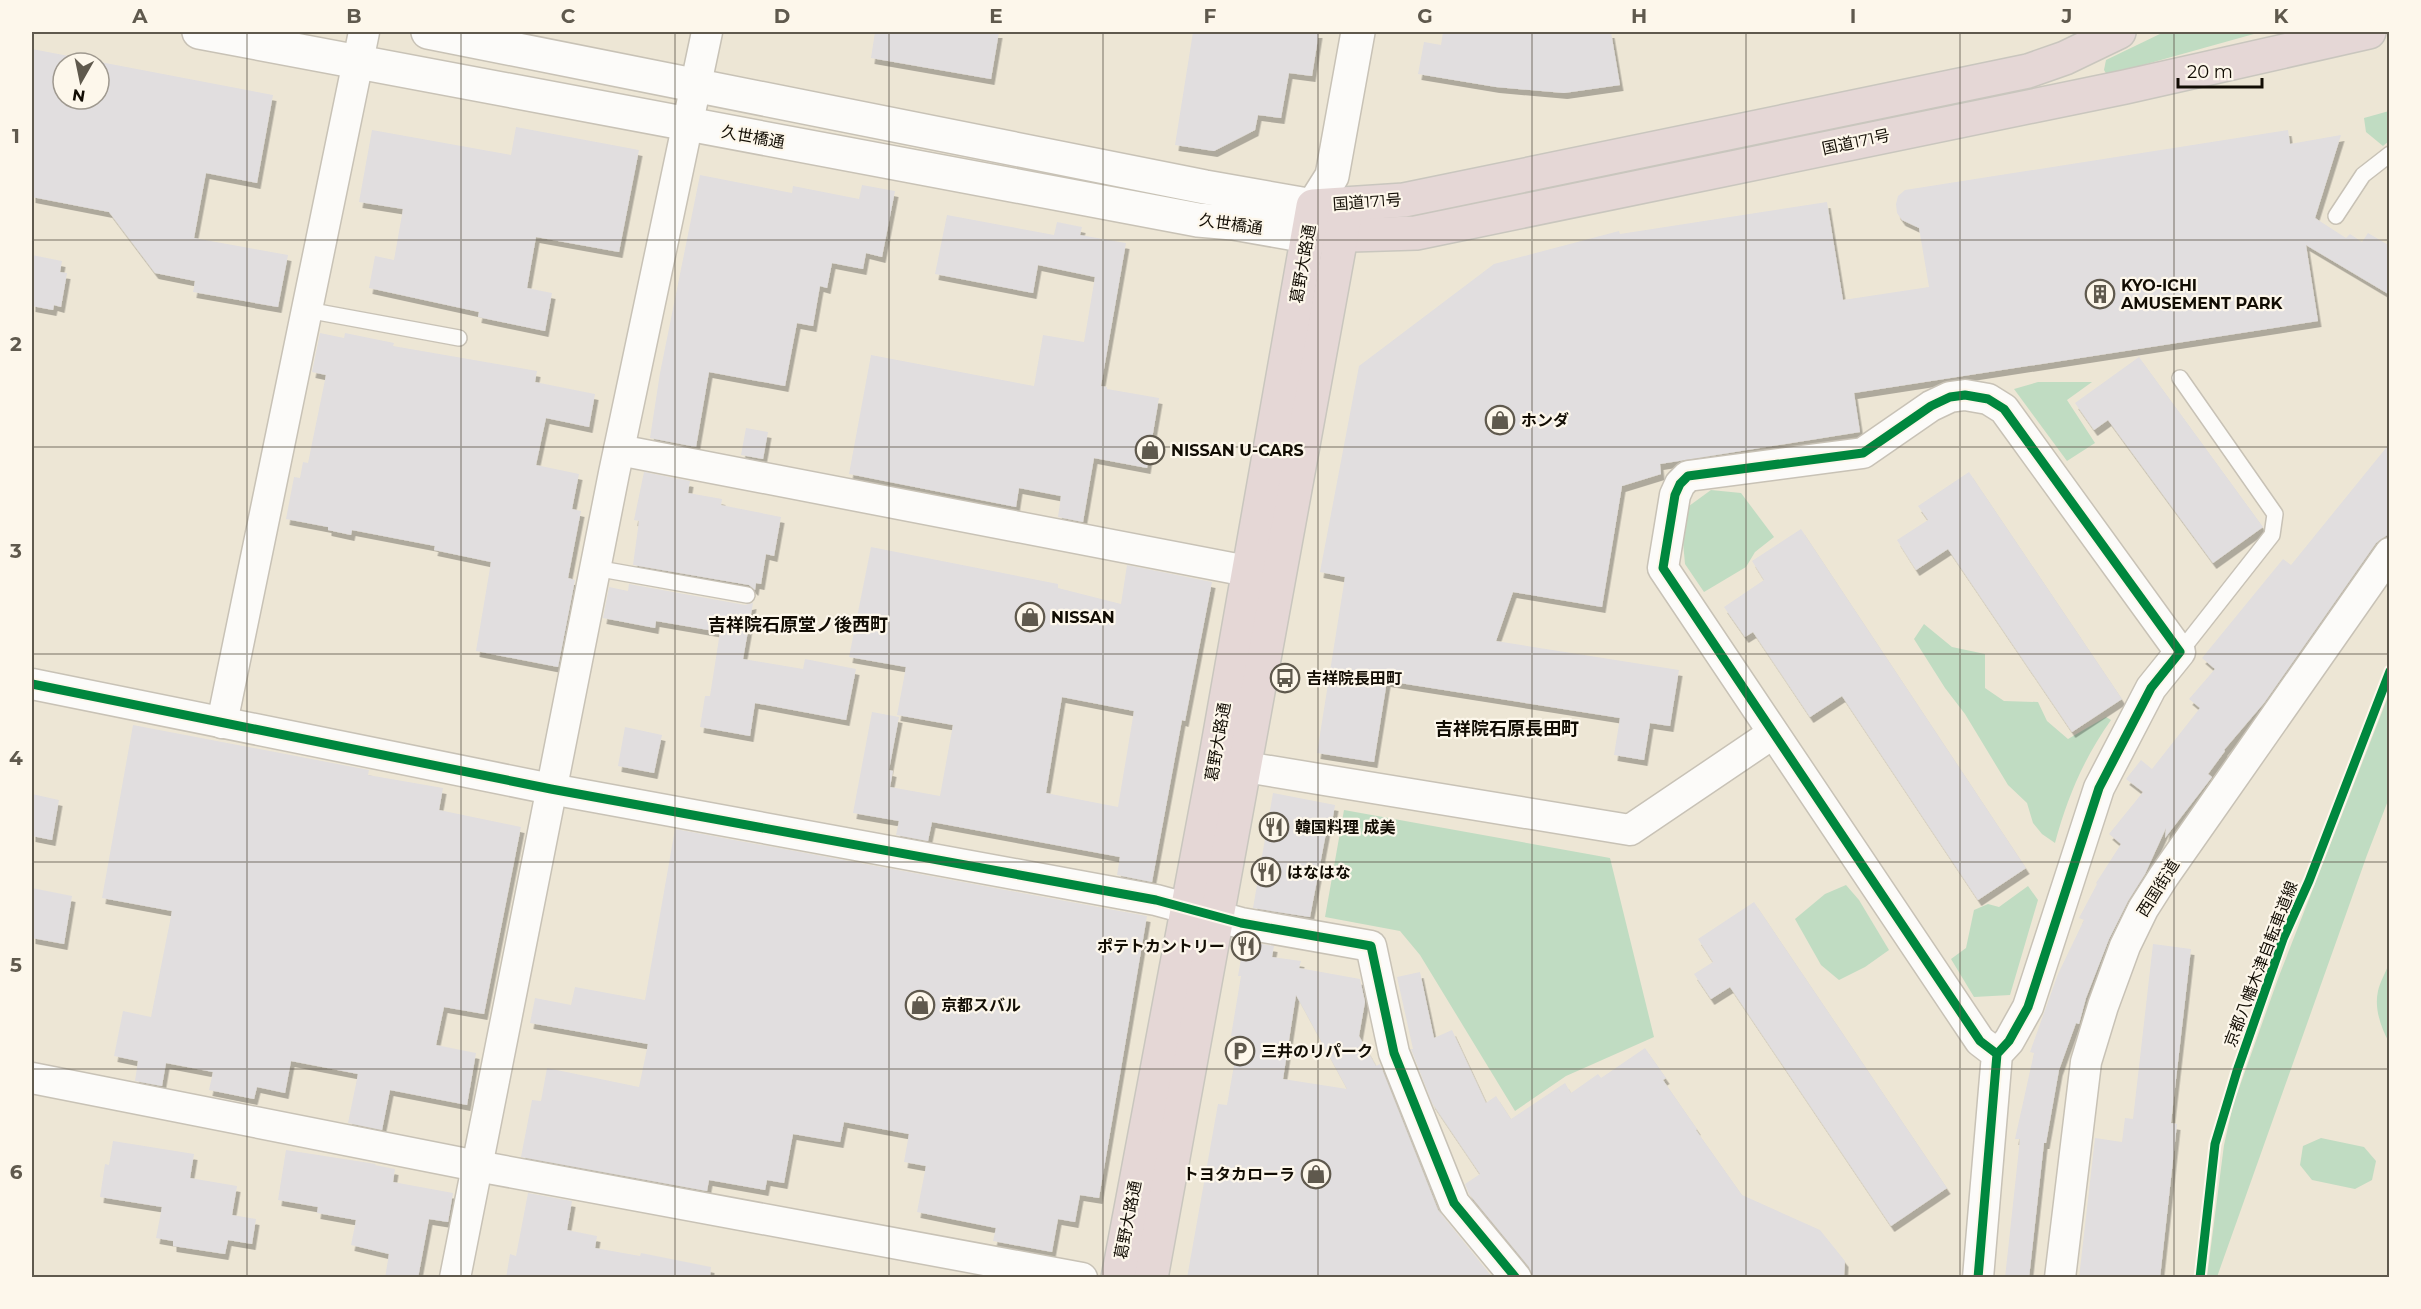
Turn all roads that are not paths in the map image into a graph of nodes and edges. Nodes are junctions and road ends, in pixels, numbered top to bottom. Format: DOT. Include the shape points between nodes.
graph roads {
  1 [pos="199,32"];
  2 [pos="428,32"];
  3 [pos="707,32"];
  4 [pos="1358,32"];
  5 [pos="2119,32"];
  6 [pos="2372,34"];
  7 [pos="360,47"];
  8 [pos="696,84"];
  9 [pos="686,125"];
  10 [pos="2390,154"];
  11 [pos="1340,205"];
  12 [pos="2336,216"];
  13 [pos="1310,221"];
  14 [pos="307,310"];
  15 [pos="459,338"];
  16 [pos="2180,378"];
  17 [pos="619,450"];
  18 [pos="2390,553"];
  19 [pos="595,568"];
  20 [pos="1263,574"];
  21 [pos="747,595"];
  22 [pos="2180,652"];
  23 [pos="32,684"];
  24 [pos="222,723"];
  25 [pos="1772,734"];
  26 [pos="1229,765"];
  27 [pos="551,789"];
  28 [pos="1202,912"];
  29 [pos="1997,1054"];
  30 [pos="32,1078"];
  31 [pos="477,1166"];
  32 [pos="455,1278"];
  33 [pos="1082,1278"];
  34 [pos="1118,1278"];
  35 [pos="1152,1278"];
  36 [pos="1516,1278"];
  37 [pos="1978,1278"];
  38 [pos="2060,1278"];
  1 -- 7 [label="street, 久世橋通"];
  2 -- 8 [label="street, 久世橋通"];
  3 -- 8 [label="street"];
  4 -- 11 [label="street"];
  5 -- 11 [label="highway, 国道171号" via="2028,71 1404,200"];
  6 -- 11 [label="highway, 国道171号" via="1416,233"];
  7 -- 9 [label="street, 久世橋通"];
  7 -- 14 [label="street"];
  8 -- 9 [label="street"];
  8 -- 13 [label="street, 久世橋通" via="1193,184"];
  9 -- 13 [label="street, 久世橋通" via="1198,220"];
  9 -- 17 [label="street"];
  10 -- 12 [label="lane" via="2363,175"];
  11 -- 13 [label="highway"];
  11 -- 13 [label="street"];
  11 -- 20 [label="highway, 葛野大路通"];
  13 -- 20 [label="highway, 葛野大路通"];
  14 -- 15 [label="lane"];
  14 -- 24 [label="street"];
  16 -- 22 [label="lane" via="2276,514 2272,535"];
  17 -- 19 [label="street"];
  17 -- 20 [label="street"];
  18 -- 38 [label="street, 西国街道" via="2164,876 2125,946 2086,1062"];
  19 -- 21 [label="lane"];
  19 -- 27 [label="street"];
  20 -- 26 [label="highway, 葛野大路通"];
  22 -- 25 [label="street" via="2004,409 1988,399 1950,397 1863,453 1688,476 1680,484 1663,568"];
  22 -- 29 [label="street" via="2151,688 2098,788 2028,1007"];
  23 -- 24 [label="street"];
  24 -- 27 [label="street"];
  25 -- 26 [label="street" via="1629,830"];
  25 -- 29 [label="street" via="1980,1041"];
  26 -- 28 [label="highway, 葛野大路通"];
  27 -- 28 [label="street"];
  27 -- 31 [label="street"];
  28 -- 34 [label="highway, 葛野大路通"];
  28 -- 35 [label="highway, 葛野大路通"];
  28 -- 36 [label="street" via="1241,923 1371,946 1394,1053 1454,1203"];
  29 -- 37 [label="street"];
  30 -- 31 [label="street"];
  31 -- 32 [label="street"];
  31 -- 33 [label="street"];
}
